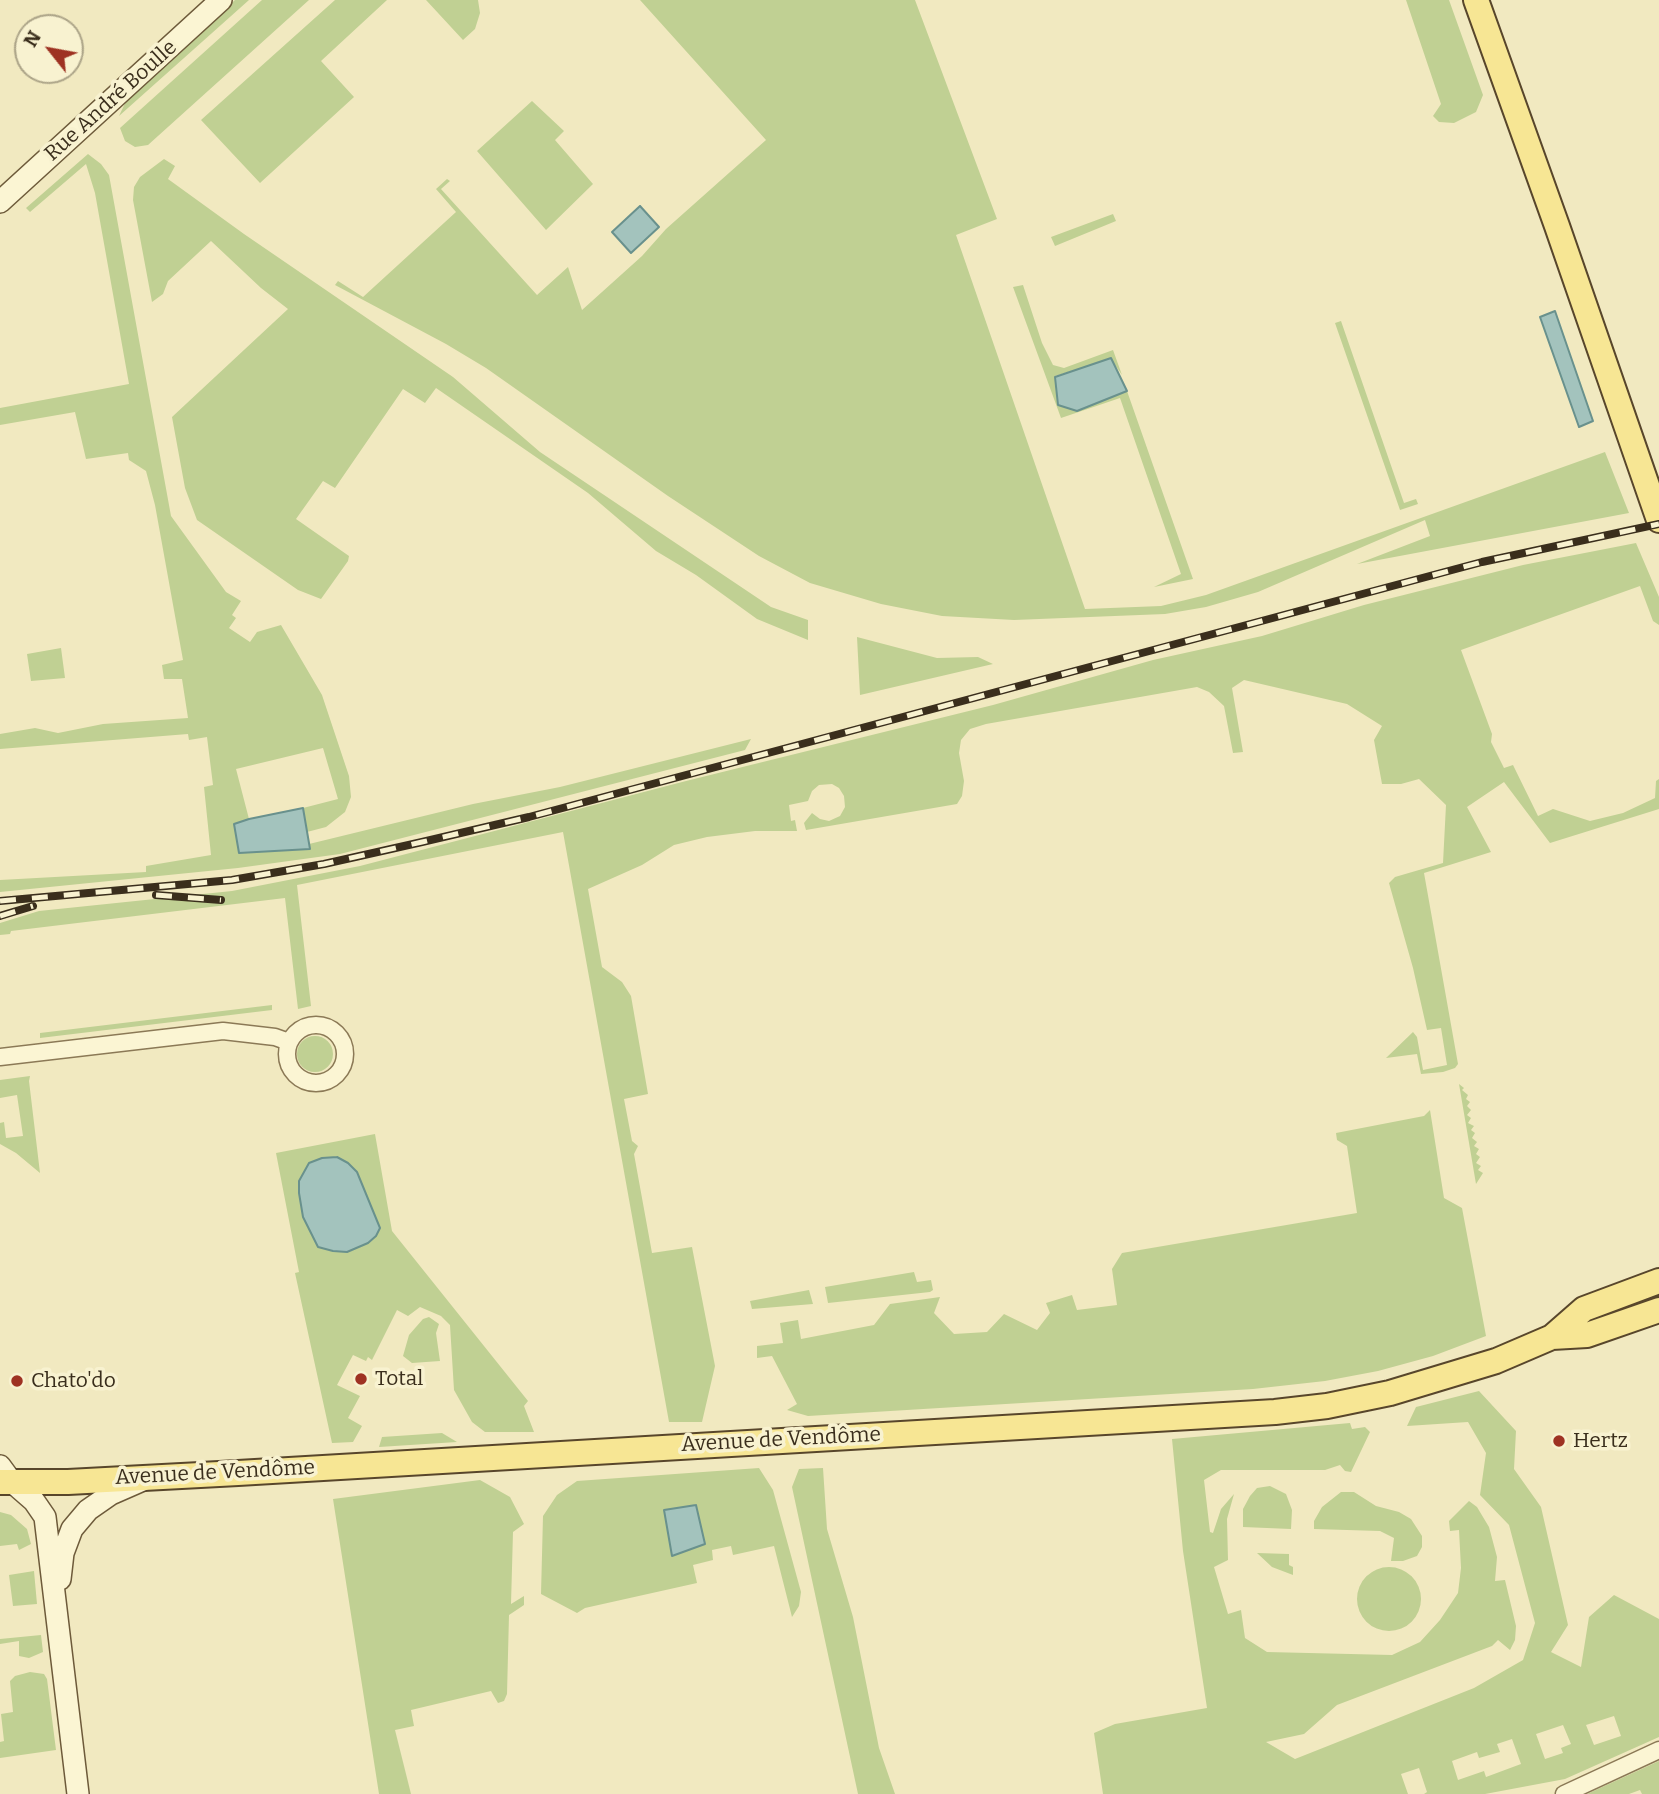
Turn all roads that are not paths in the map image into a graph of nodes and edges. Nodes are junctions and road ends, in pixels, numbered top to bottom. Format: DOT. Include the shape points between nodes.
graph roads {
  1 [pos="221,0"];
  2 [pos="1476,0"];
  3 [pos="0,202"];
  4 [pos="1659,520"];
  5 [pos="289,1042"];
  6 [pos="0,1057"];
  7 [pos="1659,1281"];
  8 [pos="1659,1310"];
  9 [pos="1552,1337"];
  10 [pos="168,1475"];
  11 [pos="4,1477"];
  12 [pos="56,1609"];
  13 [pos="1659,1750"];
  14 [pos="78,1794"];
  15 [pos="1564,1794"];
  1 -- 3 [label="main road, Rue André Boulle"];
  2 -- 4 [label="main road"];
  5 -- 6 [label="street" via="223,1031"];
  7 -- 9 [label="main road, Avenue de Vendôme" via="1584,1309"];
  8 -- 9 [label="main road, Avenue de Vendôme" via="1587,1335"];
  9 -- 10 [label="main road, Avenue de Vendôme" via="1496,1361 1390,1393 1275,1412"];
  10 -- 11 [label="main road, Avenue de Vendôme" via="68,1482"];
  10 -- 12 [label="main road" via="111,1494 72,1529 63,1553"];
  11 -- 12 [label="main road" via="34,1501 45,1517"];
  12 -- 14 [label="main road"];
  13 -- 15 [label="street"];
}
